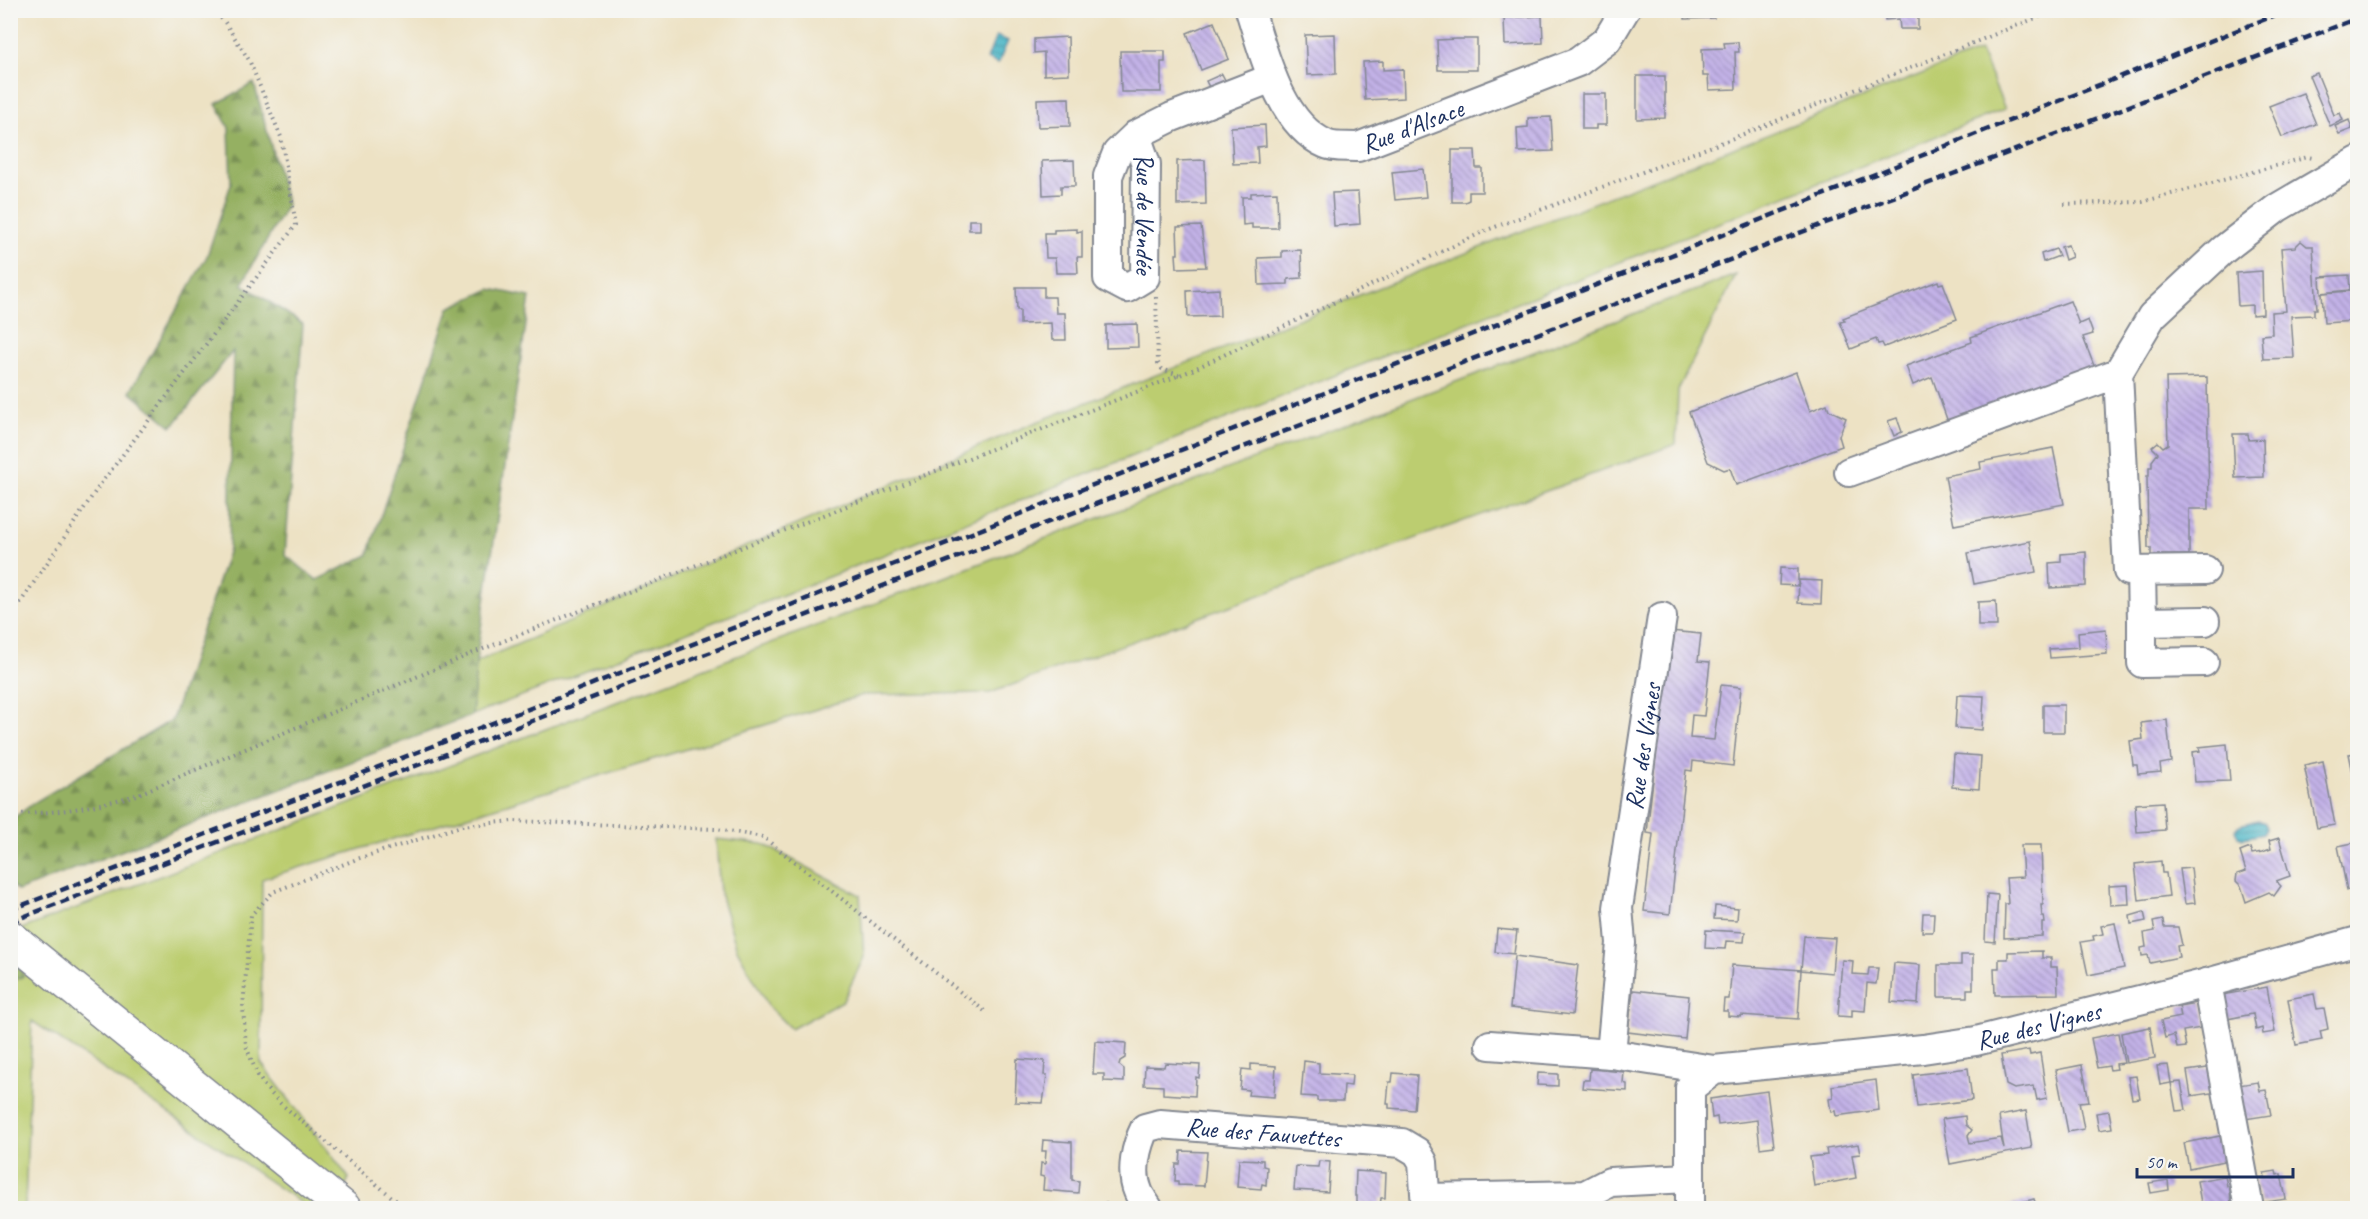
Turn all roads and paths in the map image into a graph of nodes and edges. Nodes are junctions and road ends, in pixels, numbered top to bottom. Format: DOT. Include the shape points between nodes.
graph roads {
  1 [pos="212,10"];
  2 [pos="1250,10"];
  3 [pos="1625,10"];
  4 [pos="2056,10"];
  5 [pos="1272,78"];
  6 [pos="1136,135"];
  7 [pos="2355,162"];
  8 [pos="2064,204"];
  9 [pos="1145,277"];
  10 [pos="2118,373"];
  11 [pos="1180,375"];
  12 [pos="1849,472"];
  13 [pos="2205,570"];
  14 [pos="2141,571"];
  15 [pos="1662,617"];
  16 [pos="10,618"];
  17 [pos="2205,621"];
  18 [pos="2142,622"];
  19 [pos="2204,662"];
  20 [pos="10,814"];
  21 [pos="10,937"];
  22 [pos="2358,941"];
  23 [pos="2207,983"];
  24 [pos="987,1013"];
  25 [pos="1490,1045"];
  26 [pos="1611,1054"];
  27 [pos="1714,1070"];
  28 [pos="1689,1179"];
  29 [pos="1426,1203"];
  30 [pos="344,1209"];
  31 [pos="405,1209"];
  32 [pos="1148,1209"];
  33 [pos="1690,1209"];
  34 [pos="2249,1209"];
  1 -- 16 [label="path" via="224,21 249,60 281,137 296,225 97,489"];
  2 -- 5 [label="street, Rue d'Alsace"];
  3 -- 5 [label="street, Rue d'Alsace" via="1607,40 1578,62 1358,147 1327,145 1298,125"];
  4 -- 11 [label="path" via="1731,139 1487,230"];
  5 -- 6 [label="street, Rue de Vendée"];
  6 -- 9 [label="street, Rue de Vendée" via="1146,164"];
  6 -- 9 [label="street, Rue de Vendée" via="1117,153 1108,176 1108,278 1127,288"];
  7 -- 8 [label="path" via="2308,157 2142,202"];
  7 -- 10 [label="street" via="2277,208 2223,250 2152,316"];
  9 -- 11 [label="path" via="1156,297 1158,363 1162,369"];
  10 -- 12 [label="street"];
  10 -- 14 [label="street" via="2128,571"];
  11 -- 20 [label="path" via="489,646 135,795 99,806"];
  13 -- 14 [label="street"];
  14 -- 18 [label="street"];
  15 -- 26 [label="street, Rue des Vignes" via="1618,908 1621,943"];
  17 -- 18 [label="street"];
  18 -- 19 [label="street" via="2142,663"];
  21 -- 30 [label="main road"];
  22 -- 23 [label="street, Rue des Vignes"];
  23 -- 27 [label="street, Rue des Vignes" via="1976,1041"];
  23 -- 34 [label="street"];
  24 -- 31 [label="path" via="764,837 716,829 513,822 462,826 357,859 273,892 251,915 243,1007 246,1046 256,1074 280,1104"];
  25 -- 26 [label="street, Rue des Vignes"];
  26 -- 27 [label="street, Rue des Vignes"];
  27 -- 28 [label="street" via="1690,1088"];
  28 -- 29 [label="street, Rue des Fauvettes" via="1610,1182 1585,1195"];
  28 -- 33 [label="street"];
  29 -- 32 [label="street, Rue des Fauvettes" via="1423,1162 1417,1152 1402,1143 1160,1124 1145,1128 1138,1142 1135,1176"];
}
